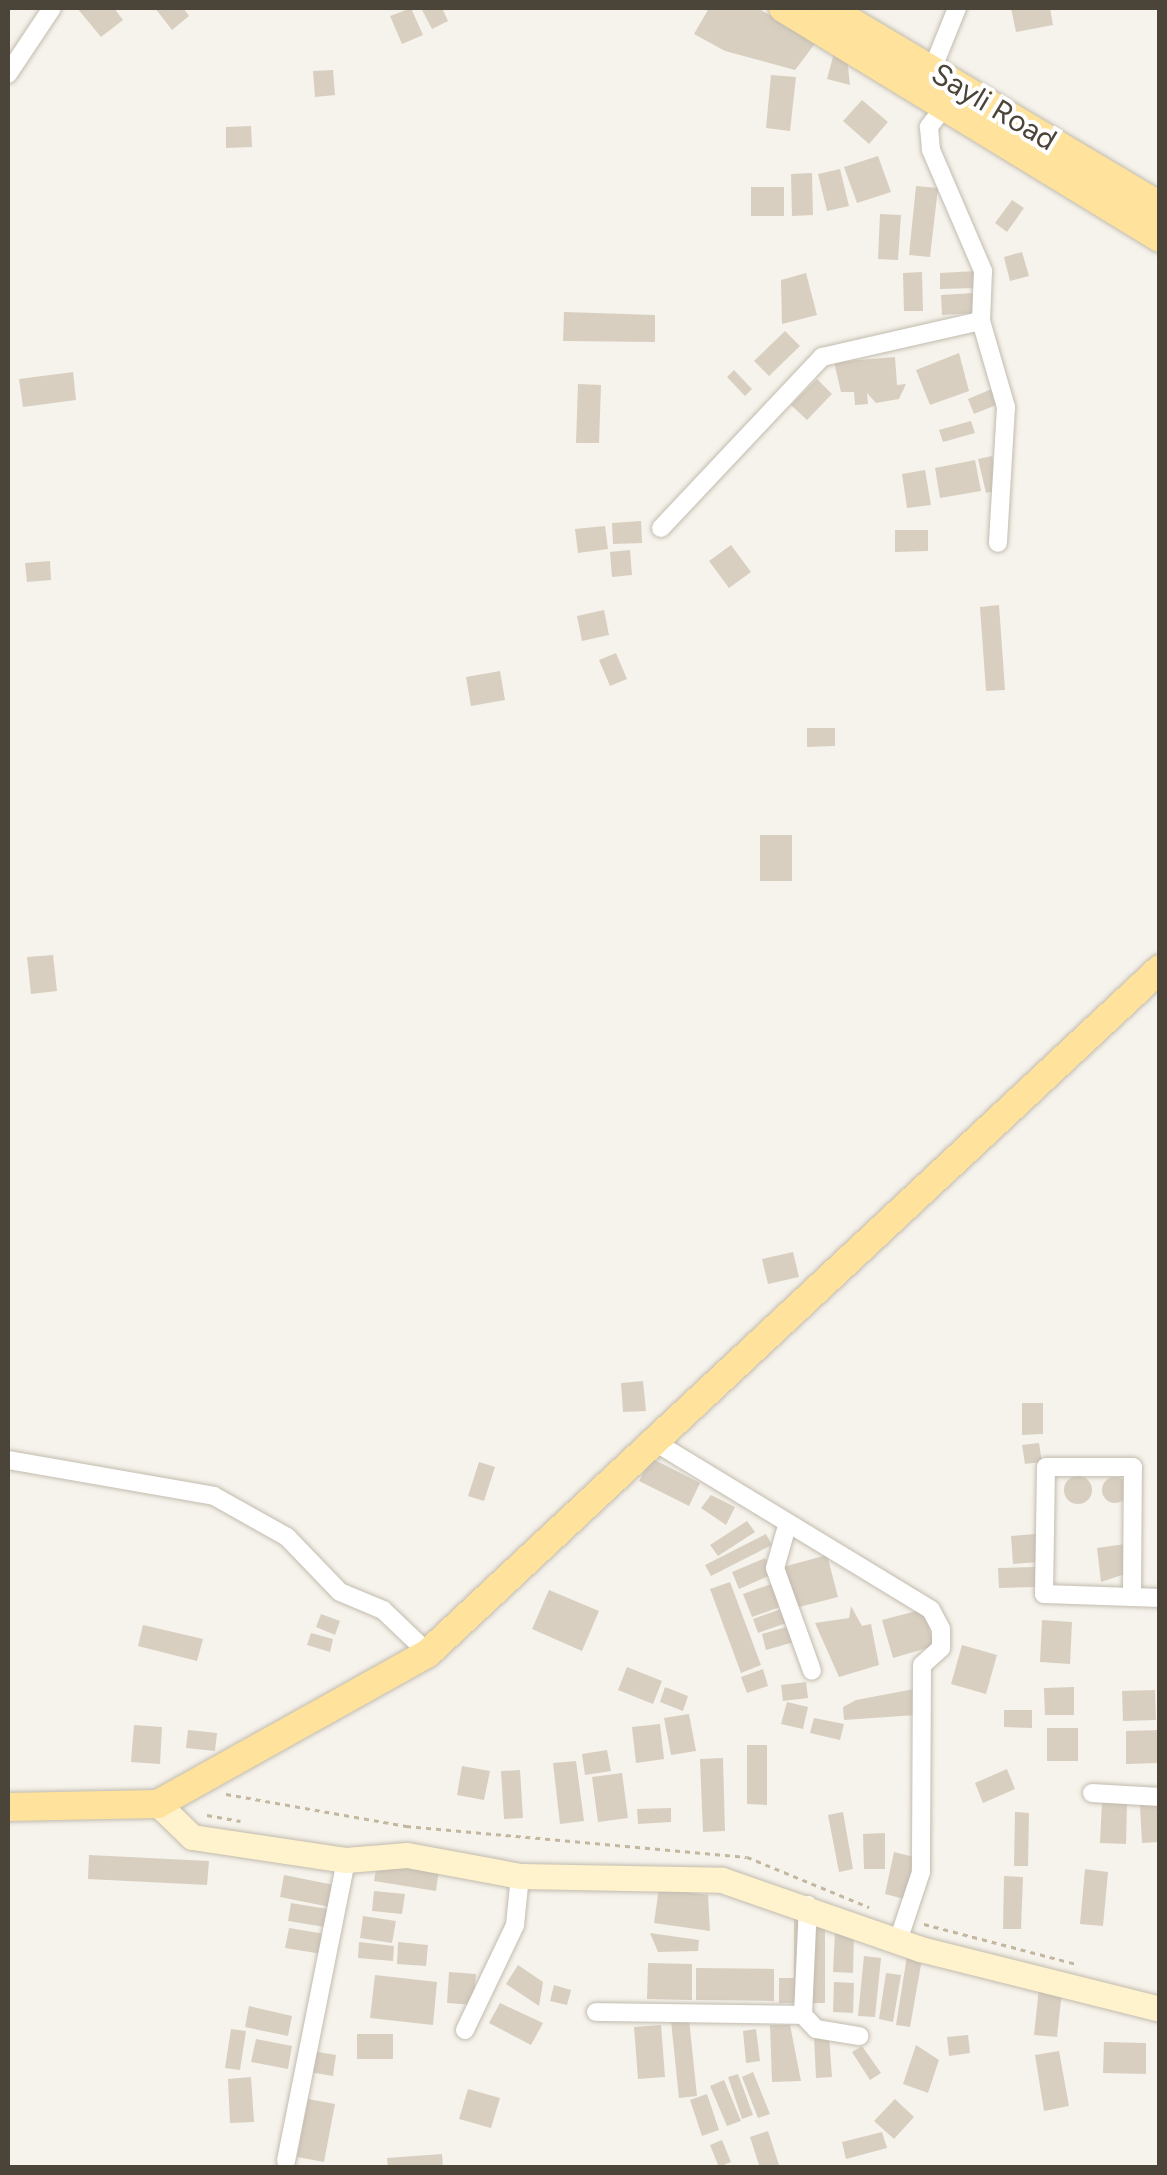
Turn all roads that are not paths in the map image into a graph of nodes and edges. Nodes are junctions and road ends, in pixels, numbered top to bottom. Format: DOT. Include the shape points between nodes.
graph roads {
  1 [pos="52,8"];
  2 [pos="783,8"];
  3 [pos="828,8"];
  4 [pos="957,8"];
  5 [pos="932,70"];
  6 [pos="8,74"];
  7 [pos="952,98"];
  8 [pos="1160,206"];
  9 [pos="1160,238"];
  10 [pos="982,321"];
  11 [pos="661,528"];
  12 [pos="998,543"];
  13 [pos="1160,969"];
  14 [pos="655,1442"];
  15 [pos="8,1460"];
  16 [pos="787,1526"];
  17 [pos="1132,1597"];
  18 [pos="1160,1598"];
  19 [pos="428,1653"];
  20 [pos="812,1671"];
  21 [pos="1092,1793"];
  22 [pos="1160,1797"];
  23 [pos="158,1804"];
  24 [pos="8,1807"];
  25 [pos="346,1860"];
  26 [pos="520,1876"];
  27 [pos="808,1904"];
  28 [pos="898,1941"];
  29 [pos="1160,2009"];
  30 [pos="596,2012"];
  31 [pos="803,2015"];
  32 [pos="465,2030"];
  33 [pos="859,2036"];
  34 [pos="286,2161"];
  1 -- 6 [label="street"];
  2 -- 7 [label="main road"];
  3 -- 5 [label="main road, Sayli Road"];
  4 -- 5 [label="street"];
  5 -- 7 [label="main road, Sayli Road"];
  7 -- 8 [label="main road, Sayli Road"];
  7 -- 9 [label="main road"];
  7 -- 10 [label="street" via="928,127 931,150 983,271"];
  10 -- 11 [label="street" via="822,357"];
  10 -- 12 [label="street" via="1006,406"];
  13 -- 14 [label="main road"];
  14 -- 16 [label="street"];
  14 -- 19 [label="main road"];
  15 -- 19 [label="street" via="214,1496 287,1536 340,1592 383,1610"];
  16 -- 20 [label="street" via="775,1568"];
  16 -- 28 [label="street" via="930,1610 940,1629 941,1648 922,1665 921,1872"];
  17 -- 17 [label="street" via="1044,1594 1046,1467 1133,1467"];
  17 -- 18 [label="street"];
  19 -- 23 [label="main road"];
  21 -- 22 [label="street"];
  23 -- 24 [label="main road"];
  23 -- 25 [label="main road" via="192,1836"];
  25 -- 26 [label="main road" via="407,1855"];
  25 -- 34 [label="street"];
  26 -- 27 [label="main road" via="722,1880"];
  26 -- 32 [label="street" via="516,1925"];
  27 -- 28 [label="main road"];
  27 -- 31 [label="street"];
  28 -- 29 [label="main road"];
  30 -- 31 [label="street"];
  31 -- 33 [label="street" via="816,2030"];
}
